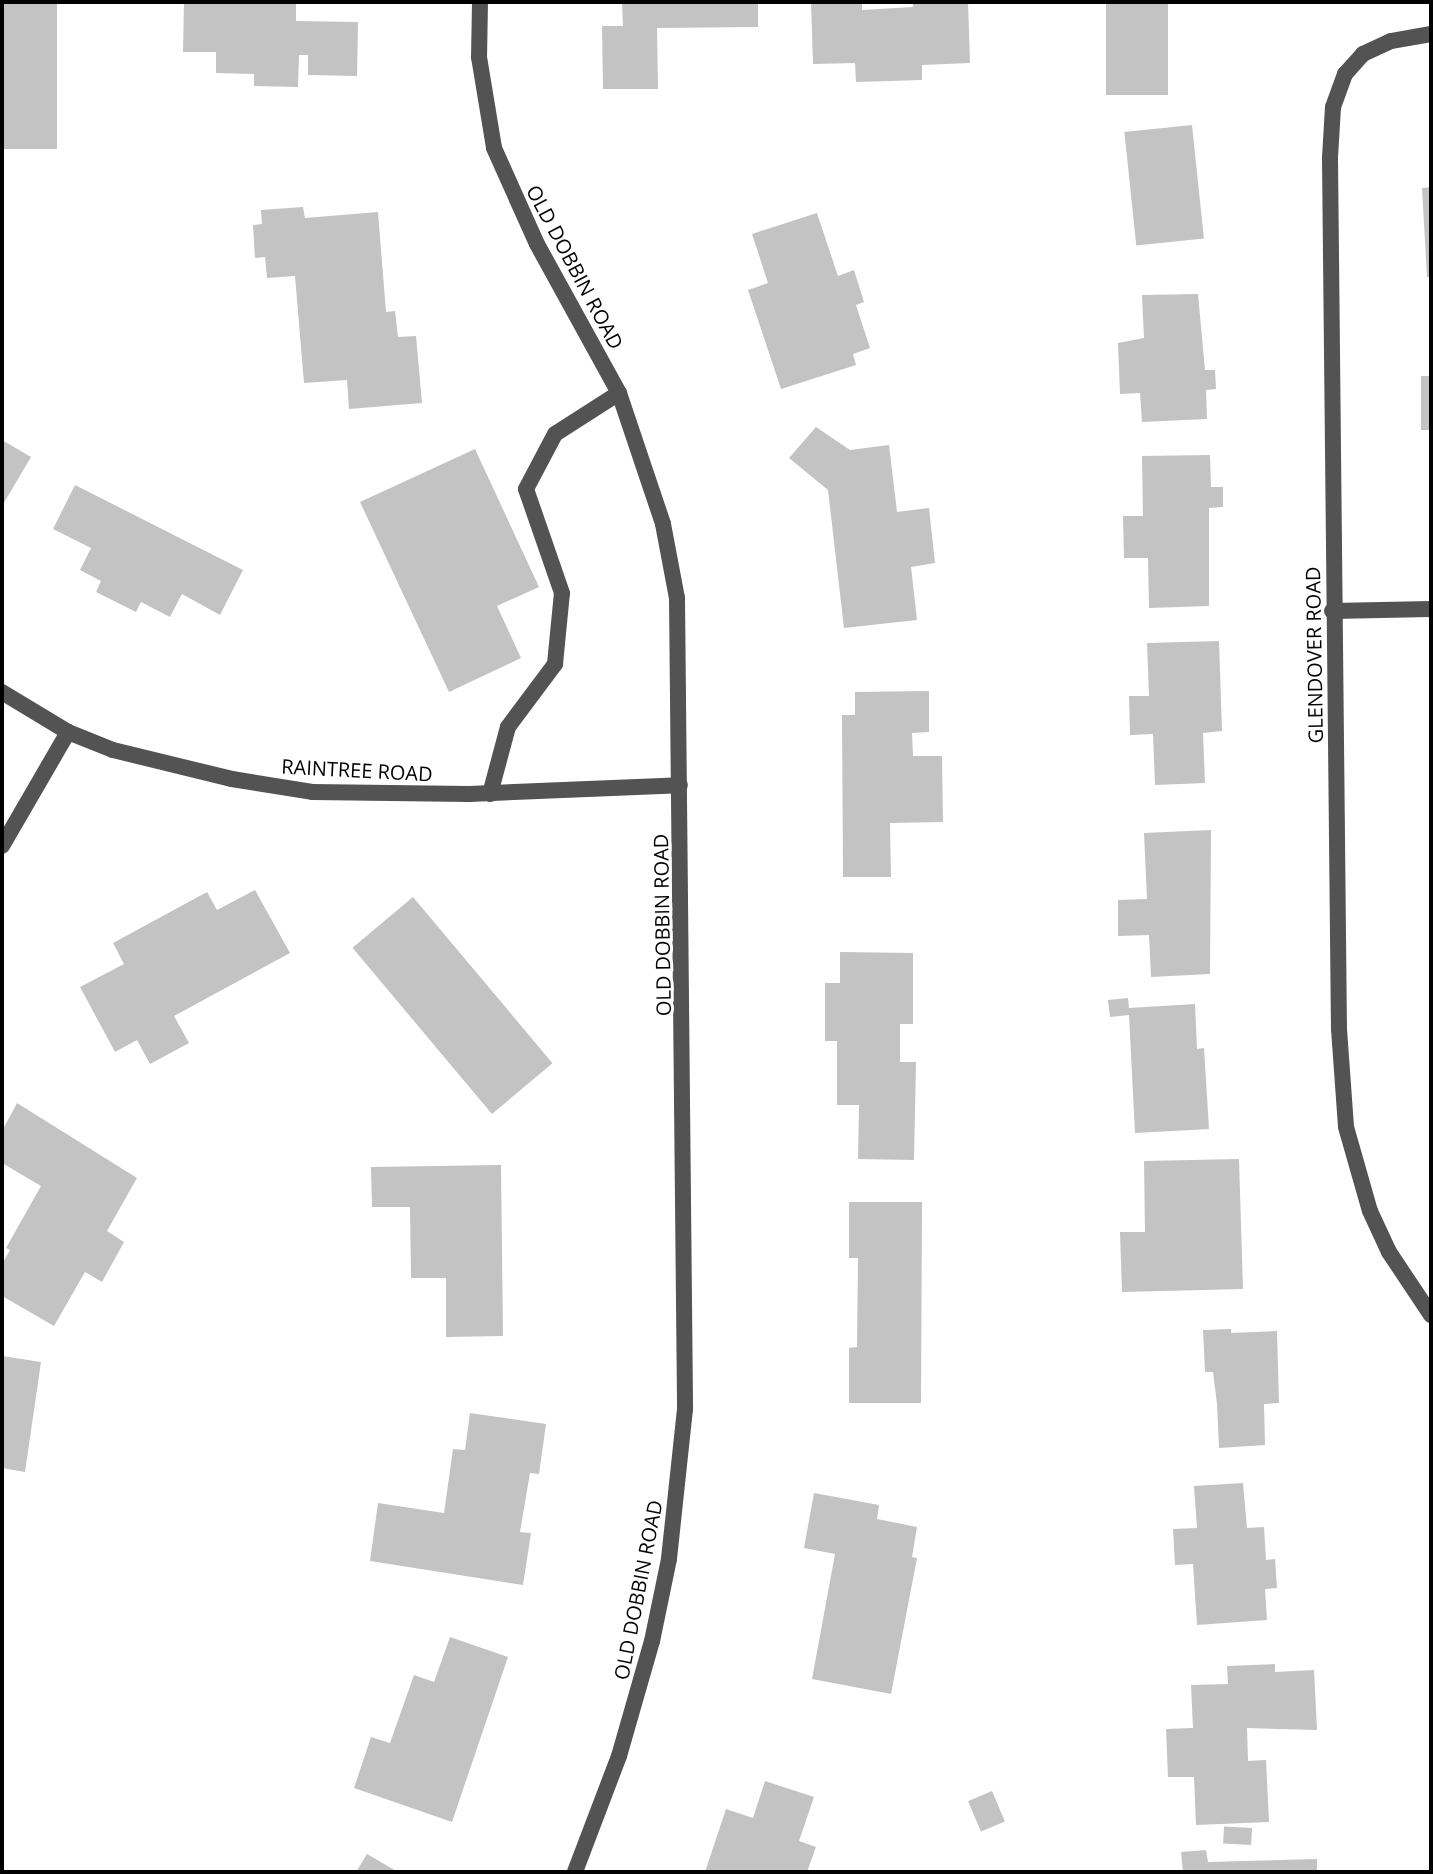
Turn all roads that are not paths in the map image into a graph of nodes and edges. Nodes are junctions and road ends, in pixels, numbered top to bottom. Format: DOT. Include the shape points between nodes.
graph roads {
  1 [pos="480,2"];
  2 [pos="1431,34"];
  3 [pos="619,393"];
  4 [pos="1431,609"];
  5 [pos="1332,611"];
  6 [pos="2,692"];
  7 [pos="68,732"];
  8 [pos="680,785"];
  9 [pos="490,794"];
  10 [pos="2,846"];
  11 [pos="1431,1315"];
  12 [pos="575,1872"];
  1 -- 3 [label="street, OLD DOBBIN ROAD" via="479,57 494,148 537,244"];
  2 -- 5 [label="street, GLENDOVER ROAD" via="1391,41 1363,54 1345,74 1333,107"];
  3 -- 8 [label="street, OLD DOBBIN ROAD" via="663,524 677,598"];
  3 -- 9 [label="street" via="555,434 526,489 562,593 555,664 508,727"];
  4 -- 5 [label="street"];
  5 -- 11 [label="street, GLENDOVER ROAD" via="1339,1029 1346,1127 1370,1211 1389,1252"];
  6 -- 7 [label="street, RAINTREE ROAD"];
  7 -- 9 [label="street, RAINTREE ROAD" via="165,765 312,792"];
  7 -- 10 [label="street"];
  8 -- 9 [label="street, RAINTREE ROAD"];
  8 -- 12 [label="street, OLD DOBBIN ROAD" via="687,1321 680,1475 652,1641 619,1756"];
}
